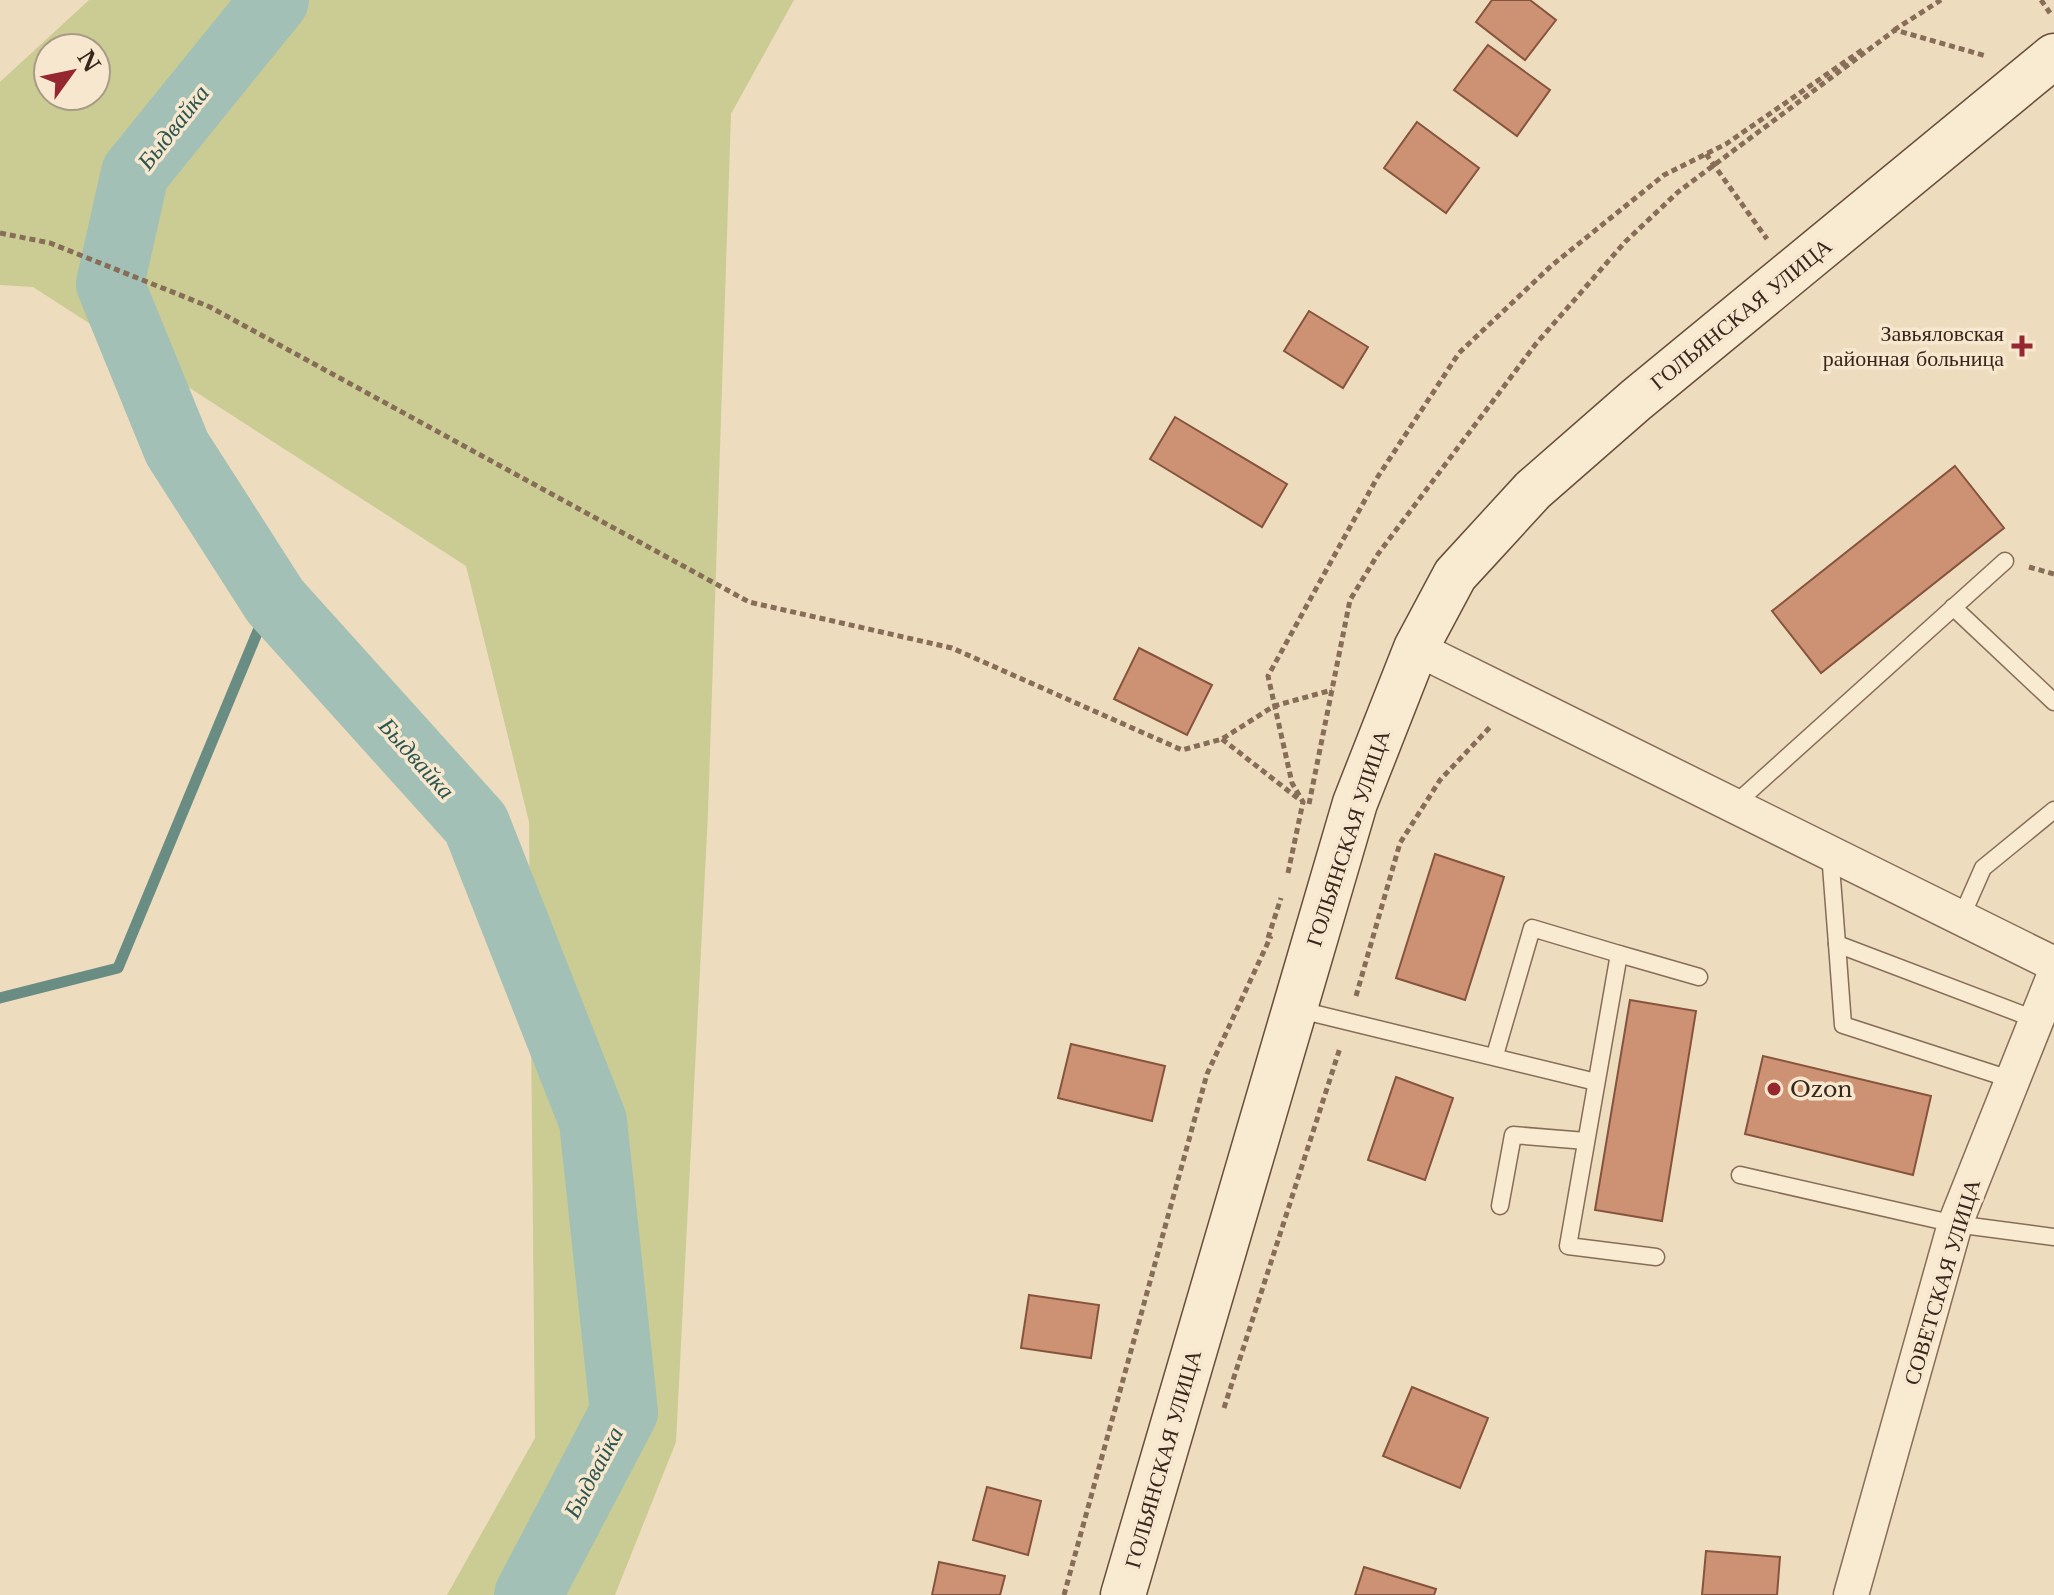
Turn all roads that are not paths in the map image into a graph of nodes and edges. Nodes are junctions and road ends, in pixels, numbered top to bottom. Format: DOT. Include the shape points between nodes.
graph roads {
  1 [pos="2054,56"];
  2 [pos="2005,561"];
  3 [pos="1953,607"];
  4 [pos="1416,648"];
  5 [pos="2054,702"];
  6 [pos="1734,805"];
  7 [pos="2054,810"];
  8 [pos="1830,853"];
  9 [pos="1961,918"];
  10 [pos="1837,944"];
  11 [pos="1619,954"];
  12 [pos="2054,964"];
  13 [pos="2054,976"];
  14 [pos="1699,977"];
  15 [pos="1295,1009"];
  16 [pos="2037,1020"];
  17 [pos="1495,1055"];
  18 [pos="2013,1080"];
  19 [pos="1596,1082"];
  20 [pos="1586,1141"];
  21 [pos="1740,1175"];
  22 [pos="1500,1206"];
  23 [pos="1955,1224"];
  24 [pos="2054,1237"];
  25 [pos="1656,1257"];
  26 [pos="1123,1595"];
  27 [pos="1851,1595"];
  1 -- 4 [label="main road, ГОЛЬЯНСКАЯ УЛИЦА" via="1533,490 1455,575"];
  2 -- 3 [label="lane"];
  3 -- 5 [label="lane"];
  3 -- 6 [label="lane"];
  4 -- 6 [label="street"];
  4 -- 15 [label="main road, ГОЛЬЯНСКАЯ УЛИЦА" via="1355,803"];
  6 -- 8 [label="street"];
  7 -- 9 [label="lane" via="1983,868"];
  8 -- 9 [label="street"];
  8 -- 10 [label="lane"];
  9 -- 12 [label="street"];
  10 -- 16 [label="lane"];
  10 -- 18 [label="lane" via="1843,1025"];
  11 -- 14 [label="lane"];
  11 -- 17 [label="lane" via="1532,928"];
  11 -- 19 [label="lane"];
  13 -- 16 [label="street, СОВЕТСКАЯ УЛИЦА"];
  15 -- 17 [label="lane"];
  15 -- 26 [label="main road, ГОЛЬЯНСКАЯ УЛИЦА"];
  16 -- 18 [label="street, СОВЕТСКАЯ УЛИЦА"];
  17 -- 19 [label="lane"];
  18 -- 23 [label="street, СОВЕТСКАЯ УЛИЦА"];
  19 -- 20 [label="lane"];
  20 -- 22 [label="lane" via="1513,1135"];
  20 -- 25 [label="lane" via="1568,1246"];
  21 -- 23 [label="lane"];
  23 -- 24 [label="lane"];
  23 -- 27 [label="street, СОВЕТСКАЯ УЛИЦА"];
}
